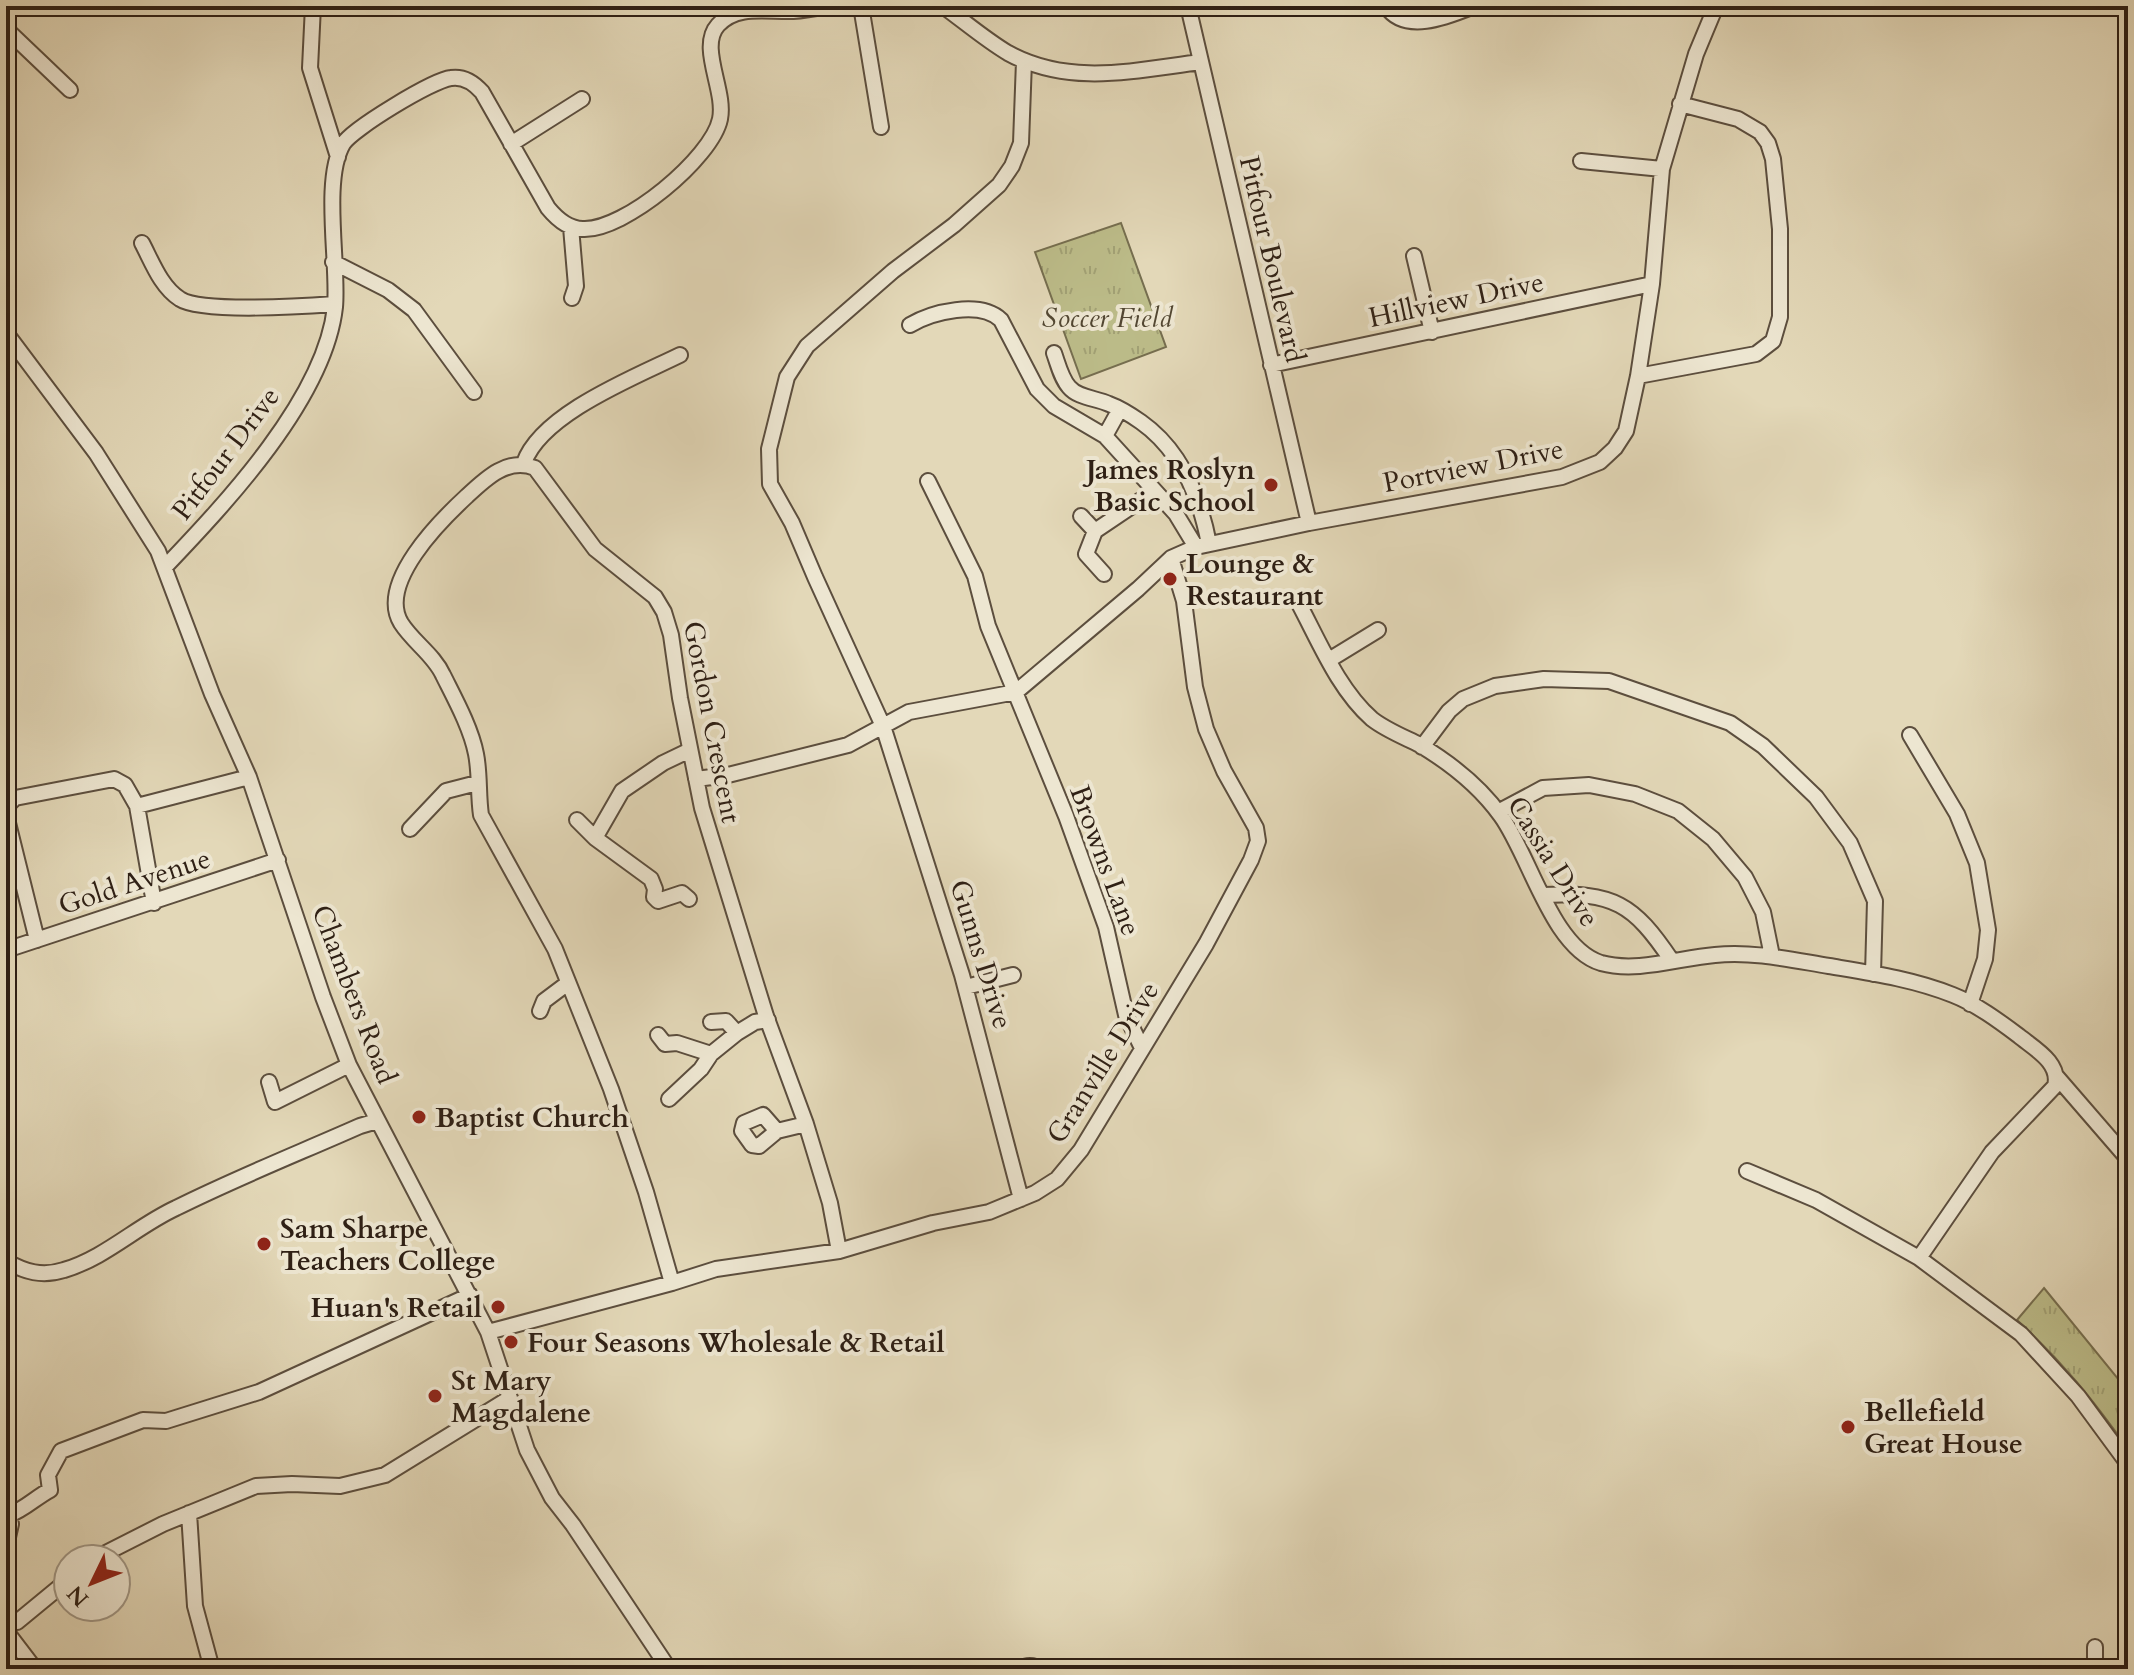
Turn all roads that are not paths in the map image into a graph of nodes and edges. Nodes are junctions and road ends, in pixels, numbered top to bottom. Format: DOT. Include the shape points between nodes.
graph roads {
  1 [pos="313,6"];
  2 [pos="829,6"];
  3 [pos="861,6"];
  4 [pos="943,6"];
  5 [pos="1188,6"];
  6 [pos="1386,6"];
  7 [pos="1474,6"];
  8 [pos="1716,6"];
  9 [pos="6,29"];
  10 [pos="1024,61"];
  11 [pos="1201,62"];
  12 [pos="70,90"];
  13 [pos="582,99"];
  14 [pos="1680,104"];
  15 [pos="881,127"];
  16 [pos="511,144"];
  17 [pos="338,157"];
  18 [pos="1581,161"];
  19 [pos="1662,169"];
  20 [pos="571,227"];
  21 [pos="142,243"];
  22 [pos="1414,256"];
  23 [pos="333,262"];
  24 [pos="1652,284"];
  25 [pos="572,298"];
  26 [pos="335,304"];
  27 [pos="910,325"];
  28 [pos="1432,332"];
  29 [pos="6,333"];
  30 [pos="1054,353"];
  31 [pos="680,355"];
  32 [pos="1271,365"];
  33 [pos="1638,376"];
  34 [pos="474,392"];
  35 [pos="1120,409"];
  36 [pos="1105,436"];
  37 [pos="524,463"];
  38 [pos="928,481"];
  39 [pos="1156,495"];
  40 [pos="1081,516"];
  41 [pos="1309,523"];
  42 [pos="1095,531"];
  43 [pos="1203,546"];
  44 [pos="1171,558"];
  45 [pos="165,567"];
  46 [pos="1104,574"];
  47 [pos="1298,602"];
  48 [pos="1378,630"];
  49 [pos="1329,660"];
  50 [pos="1016,692"];
  51 [pos="883,726"];
  52 [pos="1910,735"];
  53 [pos="1422,747"];
  54 [pos="690,750"];
  55 [pos="249,777"];
  56 [pos="696,779"];
  57 [pos="477,783"];
  58 [pos="137,806"];
  59 [pos="1498,812"];
  60 [pos="577,820"];
  61 [pos="410,829"];
  62 [pos="595,838"];
  63 [pos="278,860"];
  64 [pos="1543,895"];
  65 [pos="689,899"];
  66 [pos="154,903"];
  67 [pos="37,940"];
  68 [pos="6,950"];
  69 [pos="1772,956"];
  70 [pos="1672,961"];
  71 [pos="1873,974"];
  72 [pos="1013,975"];
  73 [pos="568,983"];
  74 [pos="966,987"];
  75 [pos="1970,1004"];
  76 [pos="540,1011"];
  77 [pos="768,1020"];
  78 [pos="711,1022"];
  79 [pos="737,1033"];
  80 [pos="658,1035"];
  81 [pos="1142,1048"];
  82 [pos="711,1054"];
  83 [pos="349,1065"];
  84 [pos="2057,1077"];
  85 [pos="269,1082"];
  86 [pos="669,1099"];
  87 [pos="377,1121"];
  88 [pos="806,1124"];
  89 [pos="777,1131"];
  90 [pos="2128,1159"];
  91 [pos="1747,1171"];
  92 [pos="1021,1199"];
  93 [pos="839,1251"];
  94 [pos="1919,1258"];
  95 [pos="6,1261"];
  96 [pos="672,1283"];
  97 [pos="470,1295"];
  98 [pos="488,1332"];
  99 [pos="510,1398"];
  100 [pos="2128,1464"];
  101 [pos="189,1513"];
  102 [pos="127,1543"];
  103 [pos="6,1546"];
  104 [pos="52,1593"];
  105 [pos="6,1620"];
  106 [pos="6,1631"];
  107 [pos="2095,1647"];
  108 [pos="35,1669"];
  109 [pos="212,1669"];
  110 [pos="669,1669"];
  111 [pos="1020,1669"];
  112 [pos="1039,1669"];
  113 [pos="2095,1669"];
  1 -- 17 [label="street" via="310,68"];
  2 -- 20 [label="street" via="748,10 719,23 710,50 721,95 720,118 701,155 668,187 630,212 598,227"];
  3 -- 15 [label="street"];
  4 -- 10 [label="street"];
  5 -- 11 [label="street, Pitfour Boulevard"];
  6 -- 7 [label="street" via="1405,19 1426,22"];
  8 -- 14 [label="street, Portview Drive"];
  9 -- 12 [label="street"];
  10 -- 11 [label="street" via="1101,75"];
  10 -- 51 [label="street, Gunns Drive" via="1021,143 1012,166 999,185 954,225 807,346 787,377 769,449 770,484"];
  11 -- 32 [label="street, Pitfour Boulevard"];
  13 -- 16 [label="street"];
  14 -- 19 [label="street, Portview Drive"];
  14 -- 33 [label="street" via="1738,119 1768,143 1780,229 1780,317 1773,341 1756,354"];
  16 -- 17 [label="street" via="476,85 458,77 358,129"];
  16 -- 20 [label="street" via="548,208"];
  17 -- 23 [label="street, Pitfour Drive"];
  18 -- 19 [label="street"];
  19 -- 24 [label="street, Portview Drive"];
  20 -- 25 [label="street" via="576,286"];
  21 -- 26 [label="street" via="159,276 182,300 233,307"];
  22 -- 28 [label="street"];
  23 -- 26 [label="street, Pitfour Drive"];
  23 -- 34 [label="street" via="414,310"];
  24 -- 28 [label="street, Hillview Drive"];
  24 -- 33 [label="street, Portview Drive"];
  26 -- 45 [label="street, Pitfour Drive" via="313,376 279,434 239,487"];
  27 -- 36 [label="street" via="951,311 994,314 1037,389 1054,406"];
  28 -- 32 [label="street, Hillview Drive"];
  29 -- 45 [label="street, Chambers Road" via="96,453"];
  30 -- 35 [label="street" via="1073,391"];
  31 -- 37 [label="street" via="575,408"];
  32 -- 41 [label="street, Pitfour Boulevard"];
  33 -- 41 [label="street, Portview Drive" via="1626,431 1600,462 1584,470"];
  35 -- 36 [label="street"];
  35 -- 43 [label="street" via="1156,434 1187,475 1202,508"];
  36 -- 39 [label="street"];
  37 -- 54 [label="street, Gordon Crescent" via="535,468 595,549 655,597 664,612"];
  37 -- 57 [label="street" via="508,465 443,518 419,546 396,599 399,621 441,670 458,706 476,754"];
  38 -- 50 [label="street, Browns Lane" via="975,576 988,626"];
  39 -- 42 [label="street"];
  39 -- 43 [label="street"];
  40 -- 42 [label="street"];
  41 -- 43 [label="street, Portview Drive"];
  42 -- 46 [label="street" via="1086,554"];
  43 -- 44 [label="street, Portview Drive"];
  44 -- 50 [label="street, Portview Drive"];
  44 -- 81 [label="street, Granville Drive" via="1184,601 1206,729 1258,841 1206,944"];
  45 -- 55 [label="street, Chambers Road"];
  47 -- 49 [label="street, Cassia Drive"];
  48 -- 49 [label="street"];
  49 -- 53 [label="street, Cassia Drive" via="1354,701 1375,721"];
  50 -- 51 [label="street" via="909,712"];
  50 -- 81 [label="street, Browns Lane" via="1106,927 1126,1015"];
  51 -- 56 [label="street" via="848,745"];
  51 -- 74 [label="street, Gunns Drive"];
  52 -- 75 [label="street" via="1957,814 1977,863 1988,930"];
  53 -- 59 [label="street, Cassia Drive" via="1452,766"];
  53 -- 71 [label="street" via="1463,699 1495,686 1544,679 1609,681 1730,723 1763,746 1816,797 1850,843 1875,901"];
  54 -- 56 [label="street, Gordon Crescent"];
  54 -- 62 [label="street" via="622,791"];
  55 -- 58 [label="street"];
  55 -- 63 [label="street, Chambers Road"];
  56 -- 77 [label="street, Gordon Crescent" via="716,862"];
  57 -- 61 [label="street" via="446,791"];
  57 -- 73 [label="street" via="481,815 555,949"];
  58 -- 66 [label="street"];
  58 -- 67 [label="street" via="125,785 114,779 15,798 8,805"];
  59 -- 64 [label="street, Cassia Drive"];
  59 -- 69 [label="street" via="1543,788 1589,785 1635,794 1678,811 1713,839 1745,877 1763,912"];
  60 -- 62 [label="street"];
  62 -- 65 [label="street" via="651,879 658,901 682,893"];
  63 -- 66 [label="street, Gold Avenue"];
  63 -- 83 [label="street, Chambers Road"];
  64 -- 70 [label="street" via="1604,897 1628,909 1649,927"];
  64 -- 70 [label="street, Cassia Drive" via="1584,956 1628,967"];
  66 -- 67 [label="street, Gold Avenue"];
  67 -- 68 [label="street, Gold Avenue"];
  69 -- 70 [label="street, Cassia Drive" via="1718,954"];
  69 -- 71 [label="street, Cassia Drive"];
  71 -- 75 [label="street, Cassia Drive" via="1917,983"];
  72 -- 74 [label="street"];
  73 -- 76 [label="street" via="544,1001"];
  73 -- 96 [label="street" via="611,1089"];
  74 -- 92 [label="street, Gunns Drive"];
  75 -- 84 [label="street, Cassia Drive" via="2039,1052"];
  77 -- 79 [label="street"];
  77 -- 88 [label="street, Gordon Crescent"];
  78 -- 79 [label="street" via="726,1021"];
  79 -- 82 [label="street"];
  80 -- 82 [label="street" via="665,1044"];
  81 -- 92 [label="street, Granville Drive" via="1081,1150 1057,1179"];
  82 -- 86 [label="street"];
  83 -- 85 [label="street" via="275,1102"];
  83 -- 87 [label="street, Chambers Road"];
  84 -- 90 [label="street, Cassia Drive"];
  84 -- 94 [label="street" via="2055,1086 1992,1152"];
  87 -- 95 [label="street" via="176,1207 63,1271 26,1272"];
  87 -- 97 [label="street, Chambers Road"];
  88 -- 89 [label="street"];
  88 -- 93 [label="street, Gordon Crescent"];
  91 -- 94 [label="street" via="1816,1200"];
  92 -- 93 [label="street, Granville Drive"];
  93 -- 96 [label="street, Granville Drive" via="716,1269"];
  94 -- 100 [label="street" via="2021,1334 2078,1396"];
  96 -- 98 [label="street, Granville Drive"];
  97 -- 98 [label="street, Chambers Road"];
  97 -- 103 [label="street" via="259,1392 166,1421 143,1420 61,1451 48,1475 50,1490 9,1515"];
  98 -- 99 [label="street, Chambers Road"];
  99 -- 101 [label="street" via="385,1475 340,1486 256,1486"];
  99 -- 110 [label="street, Chambers Road" via="527,1450 552,1498"];
  101 -- 102 [label="street"];
  101 -- 109 [label="street" via="195,1606"];
  104 -- 105 [label="street" via="17,1622"];
  106 -- 108 [label="street"];
  107 -- 113 [label="street"];
  111 -- 112 [label="street"];
}
